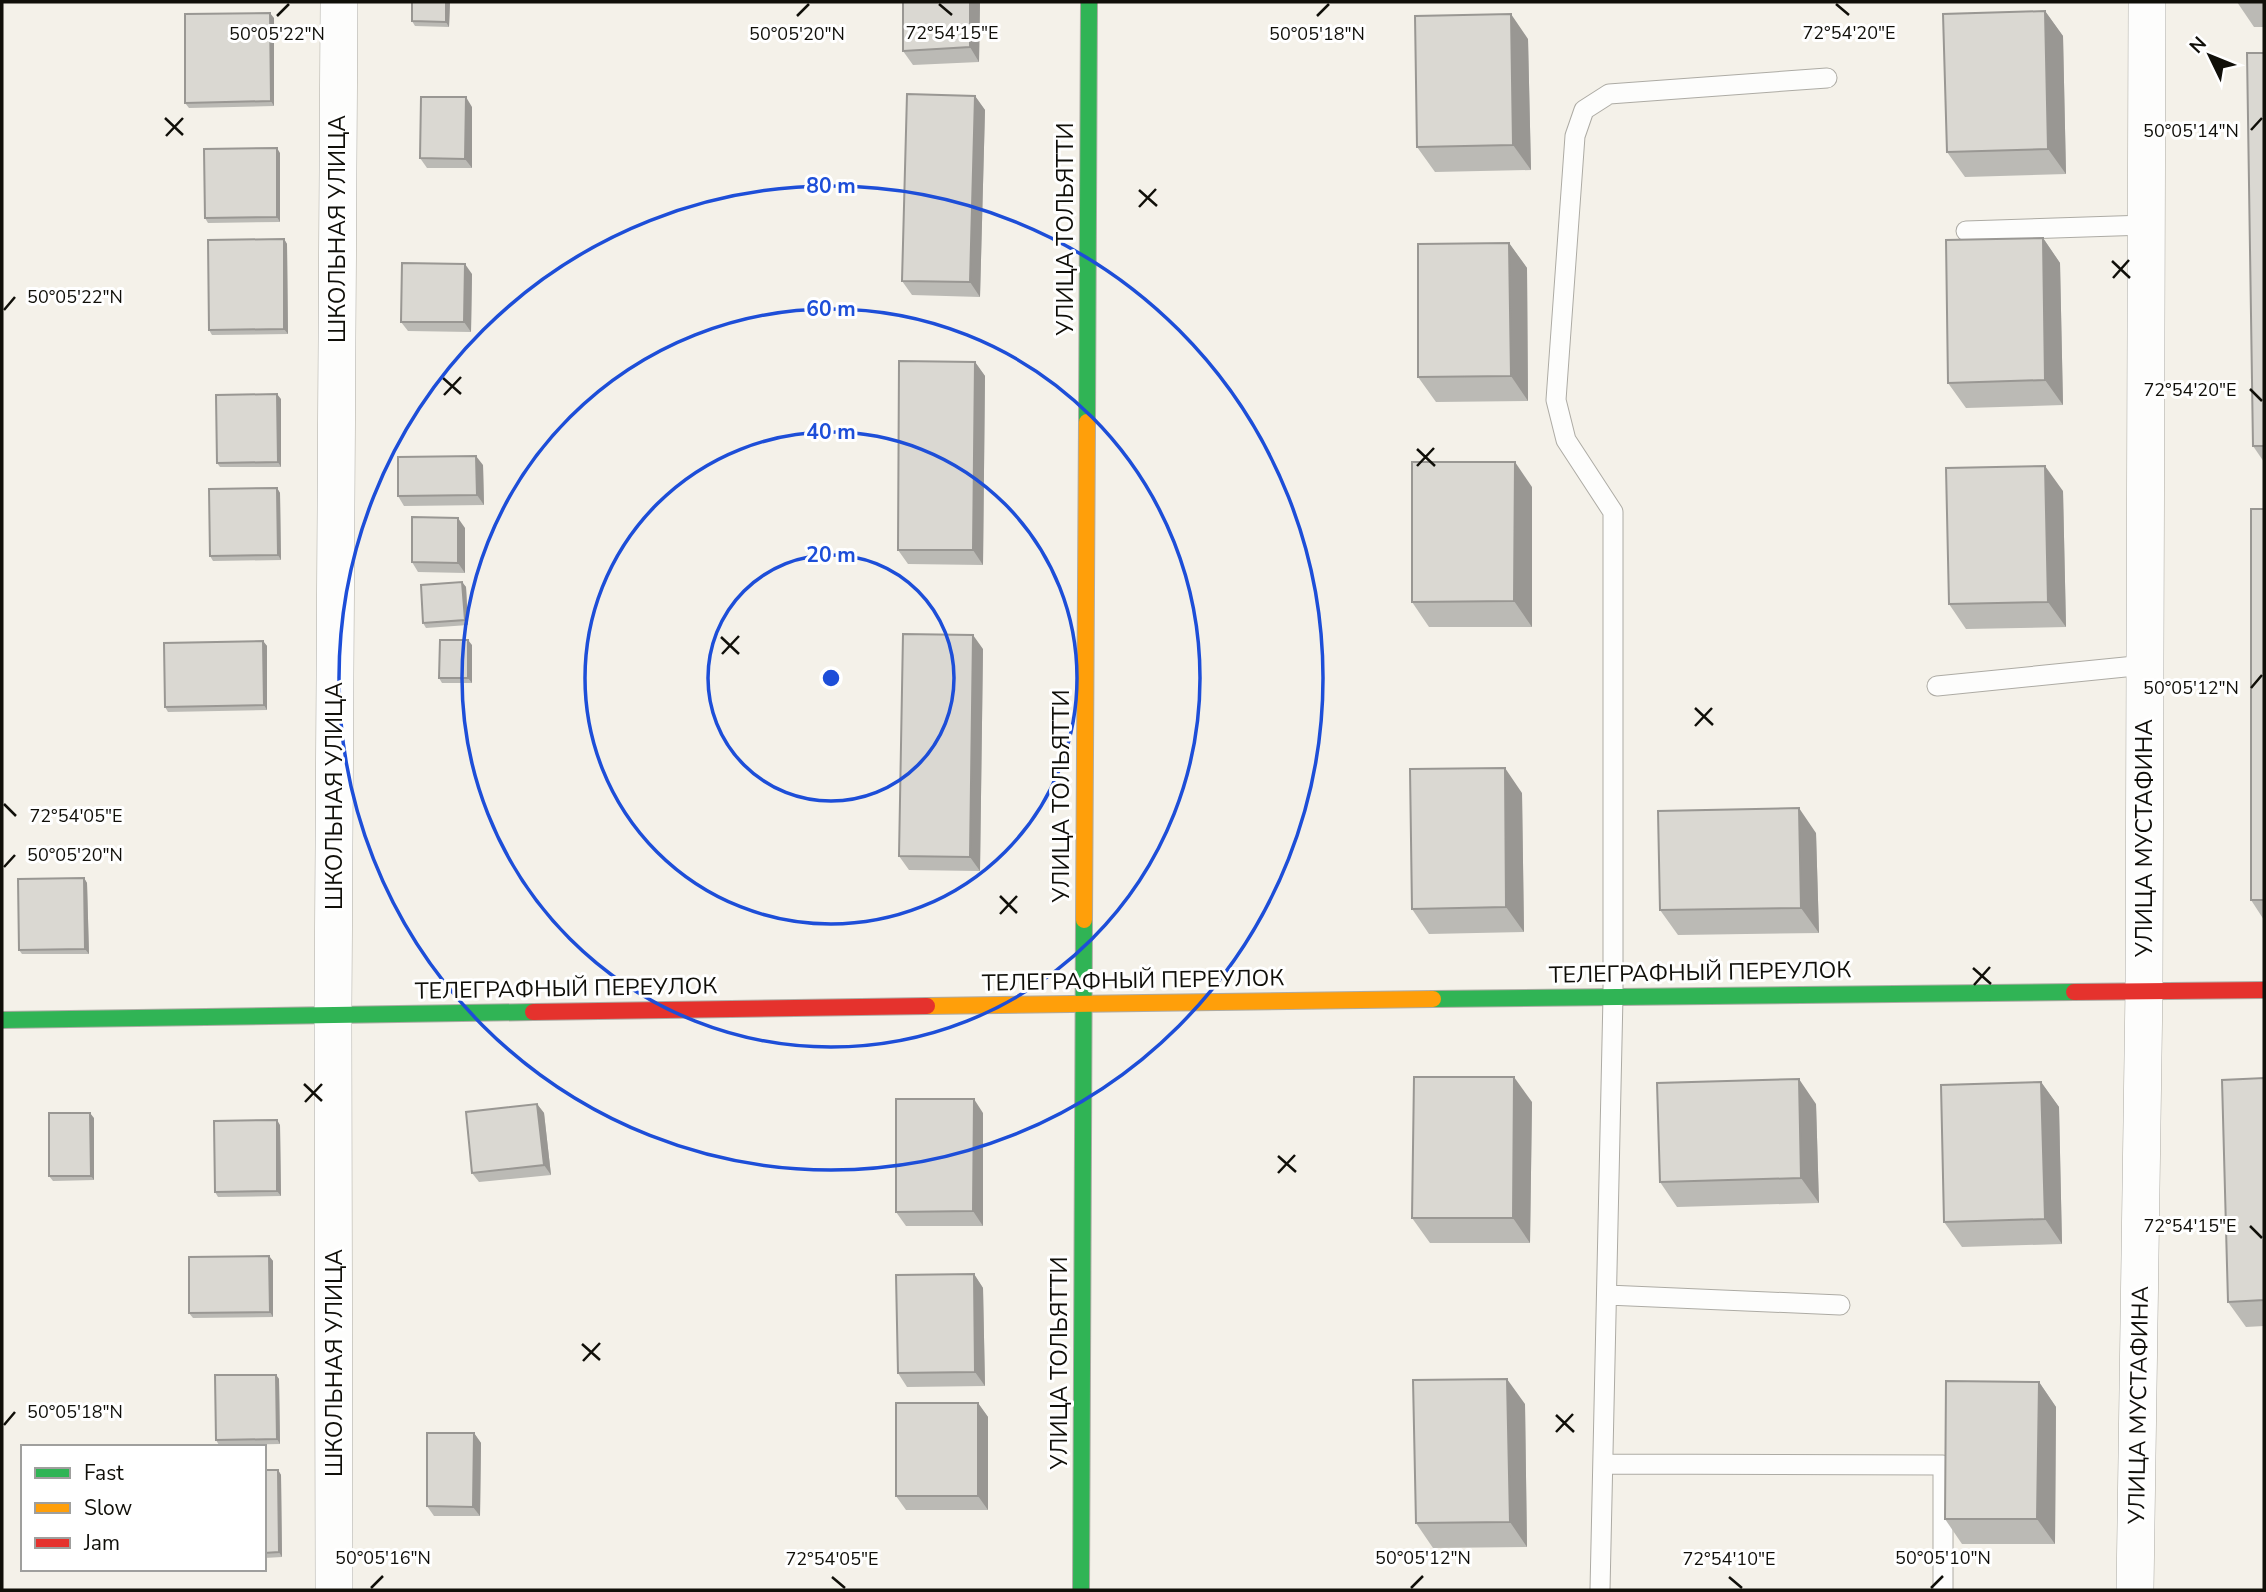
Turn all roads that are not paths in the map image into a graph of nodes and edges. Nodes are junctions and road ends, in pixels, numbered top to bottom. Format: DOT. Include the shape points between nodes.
graph roads {
  1 [pos="339,2"];
  2 [pos="1089,2"];
  3 [pos="2147,2"];
  4 [pos="1827,78"];
  5 [pos="2146,225"];
  6 [pos="1966,232"];
  7 [pos="2145,666"];
  8 [pos="1937,686"];
  9 [pos="2144,989"];
  10 [pos="2264,990"];
  11 [pos="1613,996"];
  12 [pos="1082,1003"];
  13 [pos="333,1014"];
  14 [pos="2,1020"];
  15 [pos="1607,1295"];
  16 [pos="1840,1306"];
  17 [pos="1603,1464"];
  18 [pos="334,1590"];
  19 [pos="1082,1590"];
  20 [pos="1600,1590"];
  21 [pos="1944,1590"];
  22 [pos="2136,1590"];
  1 -- 13 [label="street, ШКОЛЬНАЯ УЛИЦА"];
  2 -- 12 [label="street, УЛИЦА ТОЛЬЯТТИ"];
  3 -- 5 [label="street, УЛИЦА МУСТАФИНА"];
  4 -- 11 [label="lane" via="1609,94 1584,110 1575,136 1556,400 1566,440 1613,512"];
  5 -- 6 [label="lane"];
  5 -- 7 [label="street, УЛИЦА МУСТАФИНА"];
  7 -- 8 [label="lane"];
  7 -- 9 [label="street, УЛИЦА МУСТАФИНА"];
  9 -- 10 [label="street, ТЕЛЕГРАФНЫЙ ПЕРЕУЛОК"];
  9 -- 11 [label="street, ТЕЛЕГРАФНЫЙ ПЕРЕУЛОК"];
  9 -- 22 [label="street, УЛИЦА МУСТАФИНА"];
  11 -- 12 [label="street, ТЕЛЕГРАФНЫЙ ПЕРЕУЛОК"];
  11 -- 15 [label="lane"];
  12 -- 13 [label="street, ТЕЛЕГРАФНЫЙ ПЕРЕУЛОК"];
  12 -- 19 [label="street, УЛИЦА ТОЛЬЯТТИ"];
  13 -- 14 [label="street, ТЕЛЕГРАФНЫЙ ПЕРЕУЛОК"];
  13 -- 18 [label="street, ШКОЛЬНАЯ УЛИЦА"];
  15 -- 16 [label="lane"];
  15 -- 17 [label="lane"];
  17 -- 20 [label="lane"];
  17 -- 21 [label="lane" via="1944,1465"];
}
